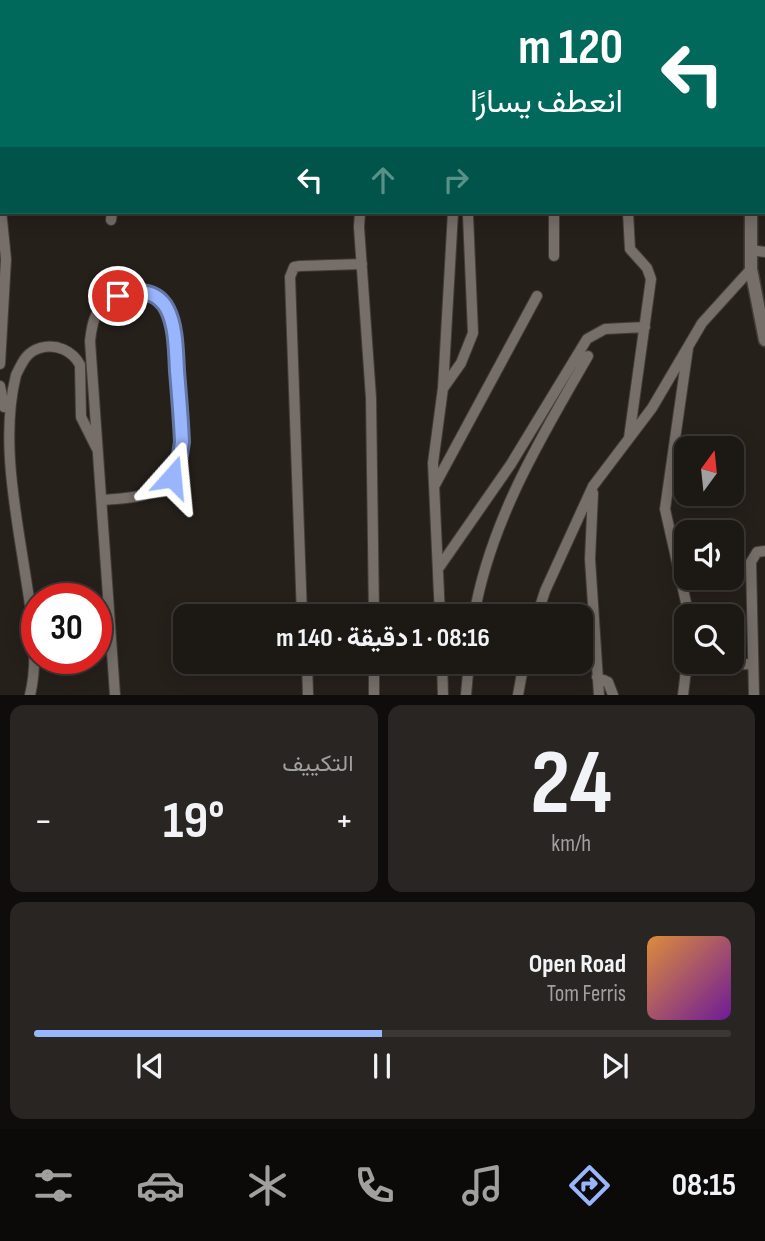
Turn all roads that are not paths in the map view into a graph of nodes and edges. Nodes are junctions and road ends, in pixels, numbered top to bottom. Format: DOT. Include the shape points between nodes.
graph roads {
  1 [pos="1,214"];
  2 [pos="360,214"];
  3 [pos="453,214"];
  4 [pos="554,214"];
  5 [pos="628,214"];
  6 [pos="752,214"];
  7 [pos="468,215"];
  8 [pos="750,250"];
  9 [pos="765,251"];
  10 [pos="554,256"];
  11 [pos="362,264"];
  12 [pos="751,269"];
  13 [pos="537,296"];
  14 [pos="645,327"];
  15 [pos="765,340"];
  16 [pos="689,341"];
  17 [pos="588,356"];
  18 [pos="0,364"];
  19 [pos="0,386"];
  20 [pos="443,388"];
  21 [pos="5,411"];
  22 [pos="629,438"];
  23 [pos="99,453"];
  24 [pos="593,486"];
  25 [pos="433,489"];
  26 [pos="102,500"];
  27 [pos="765,551"];
  28 [pos="438,569"];
  29 [pos="302,604"];
  30 [pos="374,604"];
  31 [pos="439,604"];
  32 [pos="477,604"];
  33 [pos="541,604"];
  34 [pos="686,604"];
  35 [pos="744,664"];
  36 [pos="752,664"];
  37 [pos="307,674"];
  38 [pos="374,674"];
  39 [pos="442,674"];
  40 [pos="468,674"];
  41 [pos="522,674"];
  42 [pos="685,674"];
  43 [pos="597,677"];
  44 [pos="30,695"];
  45 [pos="115,695"];
  46 [pos="308,695"];
  47 [pos="374,695"];
  48 [pos="443,695"];
  49 [pos="466,695"];
  50 [pos="518,695"];
  51 [pos="599,695"];
  52 [pos="613,695"];
  53 [pos="683,695"];
  54 [pos="754,695"];
  1 -- 18 [label="street" via="6,282"];
  2 -- 11 [label="street"];
  3 -- 20 [label="street"];
  4 -- 10 [label="street"];
  5 -- 14 [label="street" via="630,248 650,274"];
  6 -- 8 [label="street"];
  7 -- 20 [label="street" via="473,332 461,363"];
  8 -- 9 [label="street"];
  8 -- 12 [label="street"];
  11 -- 29 [label="street" via="294,267 290,276"];
  11 -- 30 [label="street" via="371,398"];
  12 -- 15 [label="street"];
  12 -- 16 [label="street"];
  13 -- 25 [label="street"];
  14 -- 22 [label="street"];
  14 -- 28 [label="street" via="605,329 587,339 511,464"];
  16 -- 22 [label="street" via="652,408"];
  16 -- 34 [label="street" via="666,509"];
  17 -- 32 [label="street" via="514,493 489,552"];
  19 -- 21 [label="street"];
  20 -- 25 [label="street"];
  21 -- 23 [label="street" via="13,381 27,356 44,347 64,350 80,365 81,418"];
  21 -- 44 [label="street" via="2,437 8,488 35,656"];
  22 -- 24 [label="street"];
  23 -- 26 [label="street"];
  23 -- 26 [label="street" via="90,341 93,322 118,296 153,294 170,314 174,327 182,442 179,461 166,483 153,493"];
  24 -- 33 [label="street"];
  24 -- 43 [label="street" via="590,559"];
  25 -- 28 [label="street"];
  26 -- 45 [label="street"];
  27 -- 36 [label="street" via="755,554 751,562"];
  28 -- 31 [label="street"];
  35 -- 36 [label="street"];
  36 -- 54 [label="street"];
  37 -- 46 [label="street"];
  38 -- 47 [label="street"];
  39 -- 48 [label="street"];
  40 -- 49 [label="street"];
  41 -- 50 [label="street"];
  42 -- 53 [label="street"];
  43 -- 51 [label="street"];
  43 -- 52 [label="street" via="608,681"];
}
